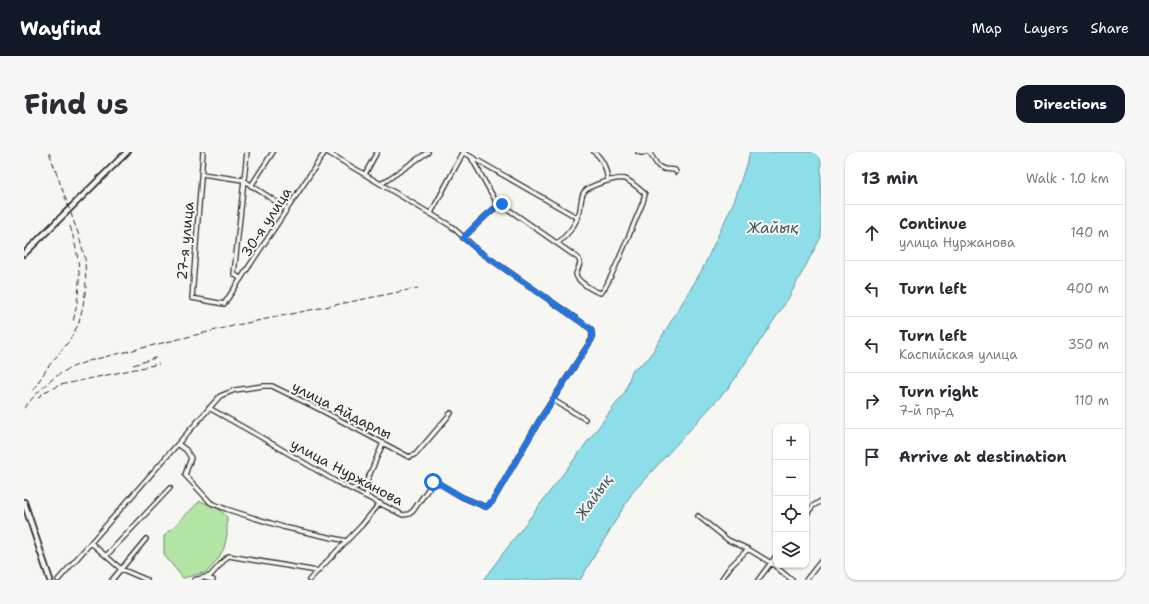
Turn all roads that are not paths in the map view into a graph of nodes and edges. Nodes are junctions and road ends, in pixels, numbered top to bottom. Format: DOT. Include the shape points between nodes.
graph roads {
  1 [pos="127,152"];
  2 [pos="203,152"];
  3 [pos="247,152"];
  4 [pos="273,152"];
  5 [pos="326,152"];
  6 [pos="377,152"];
  7 [pos="428,152"];
  8 [pos="463,152"];
  9 [pos="594,152"];
  10 [pos="638,152"];
  11 [pos="650,152"];
  12 [pos="471,157"];
  13 [pos="676,172"];
  14 [pos="202,174"];
  15 [pos="365,174"];
  16 [pos="243,180"];
  17 [pos="608,181"];
  18 [pos="381,184"];
  19 [pos="251,186"];
  20 [pos="498,205"];
  21 [pos="287,209"];
  22 [pos="431,213"];
  23 [pos="578,218"];
  24 [pos="463,238"];
  25 [pos="558,243"];
  26 [pos="24,254"];
  27 [pos="242,279"];
  28 [pos="224,304"];
  29 [pos="553,400"];
  30 [pos="209,408"];
  31 [pos="451,413"];
  32 [pos="586,419"];
  33 [pos="383,443"];
  34 [pos="178,444"];
  35 [pos="366,483"];
  36 [pos="170,488"];
  37 [pos="352,489"];
  38 [pos="367,496"];
  39 [pos="821,501"];
  40 [pos="24,502"];
  41 [pos="380,503"];
  42 [pos="809,511"];
  43 [pos="698,516"];
  44 [pos="146,539"];
  45 [pos="346,541"];
  46 [pos="91,543"];
  47 [pos="748,549"];
  48 [pos="106,556"];
  49 [pos="773,560"];
  50 [pos="821,561"];
  51 [pos="771,563"];
  52 [pos="121,569"];
  53 [pos="317,571"];
  54 [pos="205,578"];
  55 [pos="50,580"];
  56 [pos="58,580"];
  57 [pos="112,580"];
  58 [pos="146,580"];
  59 [pos="194,580"];
  60 [pos="213,580"];
  61 [pos="309,580"];
  62 [pos="721,580"];
  63 [pos="758,580"];
  64 [pos="792,580"];
  65 [pos="806,580"];
  1 -- 26 [label="street"];
  2 -- 14 [label="street, 27-я улица"];
  3 -- 16 [label="street"];
  4 -- 19 [label="street"];
  5 -- 15 [label="street"];
  5 -- 21 [label="street, 30-я улица"];
  6 -- 15 [label="street"];
  7 -- 18 [label="street"];
  8 -- 12 [label="street"];
  8 -- 22 [label="street"];
  9 -- 17 [label="street" via="600,156 606,168"];
  10 -- 11 [label="street"];
  11 -- 13 [label="street" via="658,166"];
  12 -- 20 [label="street"];
  12 -- 23 [label="street"];
  14 -- 16 [label="street"];
  14 -- 28 [label="street, 27-я улица" via="192,298"];
  15 -- 18 [label="street"];
  16 -- 19 [label="street"];
  16 -- 27 [label="street" via="234,274"];
  17 -- 23 [label="street" via="584,192"];
  17 -- 25 [label="street" via="628,180 646,196 603,292 599,293 578,280 578,258"];
  18 -- 22 [label="street"];
  19 -- 21 [label="street"];
  20 -- 24 [label="street"];
  20 -- 25 [label="street" via="502,204"];
  21 -- 27 [label="street, 30-я улица"];
  22 -- 24 [label="street" via="451,226"];
  23 -- 25 [label="street" via="573,228"];
  24 -- 29 [label="street" via="591,329 592,339"];
  27 -- 28 [label="street, 30-я улица"];
  29 -- 32 [label="street"];
  29 -- 41 [label="street, улица Нуржанова" via="492,502 486,507 435,481 413,511 406,515"];
  30 -- 33 [label="street, улица Айдарлы" via="220,396 235,390 272,386"];
  30 -- 34 [label="street, улица Айдарлы"];
  30 -- 37 [label="street, улица Нуржанова"];
  31 -- 33 [label="street, улица Айдарлы" via="416,454 409,457"];
  33 -- 35 [label="street"];
  34 -- 45 [label="street" via="191,458 185,475 211,503 283,527"];
  34 -- 46 [label="street, улица Айдарлы"];
  35 -- 37 [label="street"];
  35 -- 38 [label="street"];
  36 -- 48 [label="street"];
  37 -- 38 [label="street, улица Нуржанова"];
  38 -- 41 [label="street, улица Нуржанова"];
  39 -- 42 [label="street"];
  40 -- 55 [label="street"];
  41 -- 45 [label="street"];
  43 -- 47 [label="street" via="728,540"];
  44 -- 52 [label="street"];
  45 -- 53 [label="street"];
  46 -- 48 [label="street"];
  46 -- 56 [label="street, улица Айдарлы"];
  47 -- 51 [label="street"];
  47 -- 62 [label="street"];
  48 -- 52 [label="street"];
  49 -- 51 [label="street"];
  50 -- 65 [label="street"];
  51 -- 63 [label="street"];
  51 -- 64 [label="street"];
  52 -- 57 [label="street"];
  52 -- 58 [label="street"];
  53 -- 54 [label="street" via="229,556"];
  53 -- 61 [label="street"];
  54 -- 59 [label="street"];
  54 -- 60 [label="street"];
}
